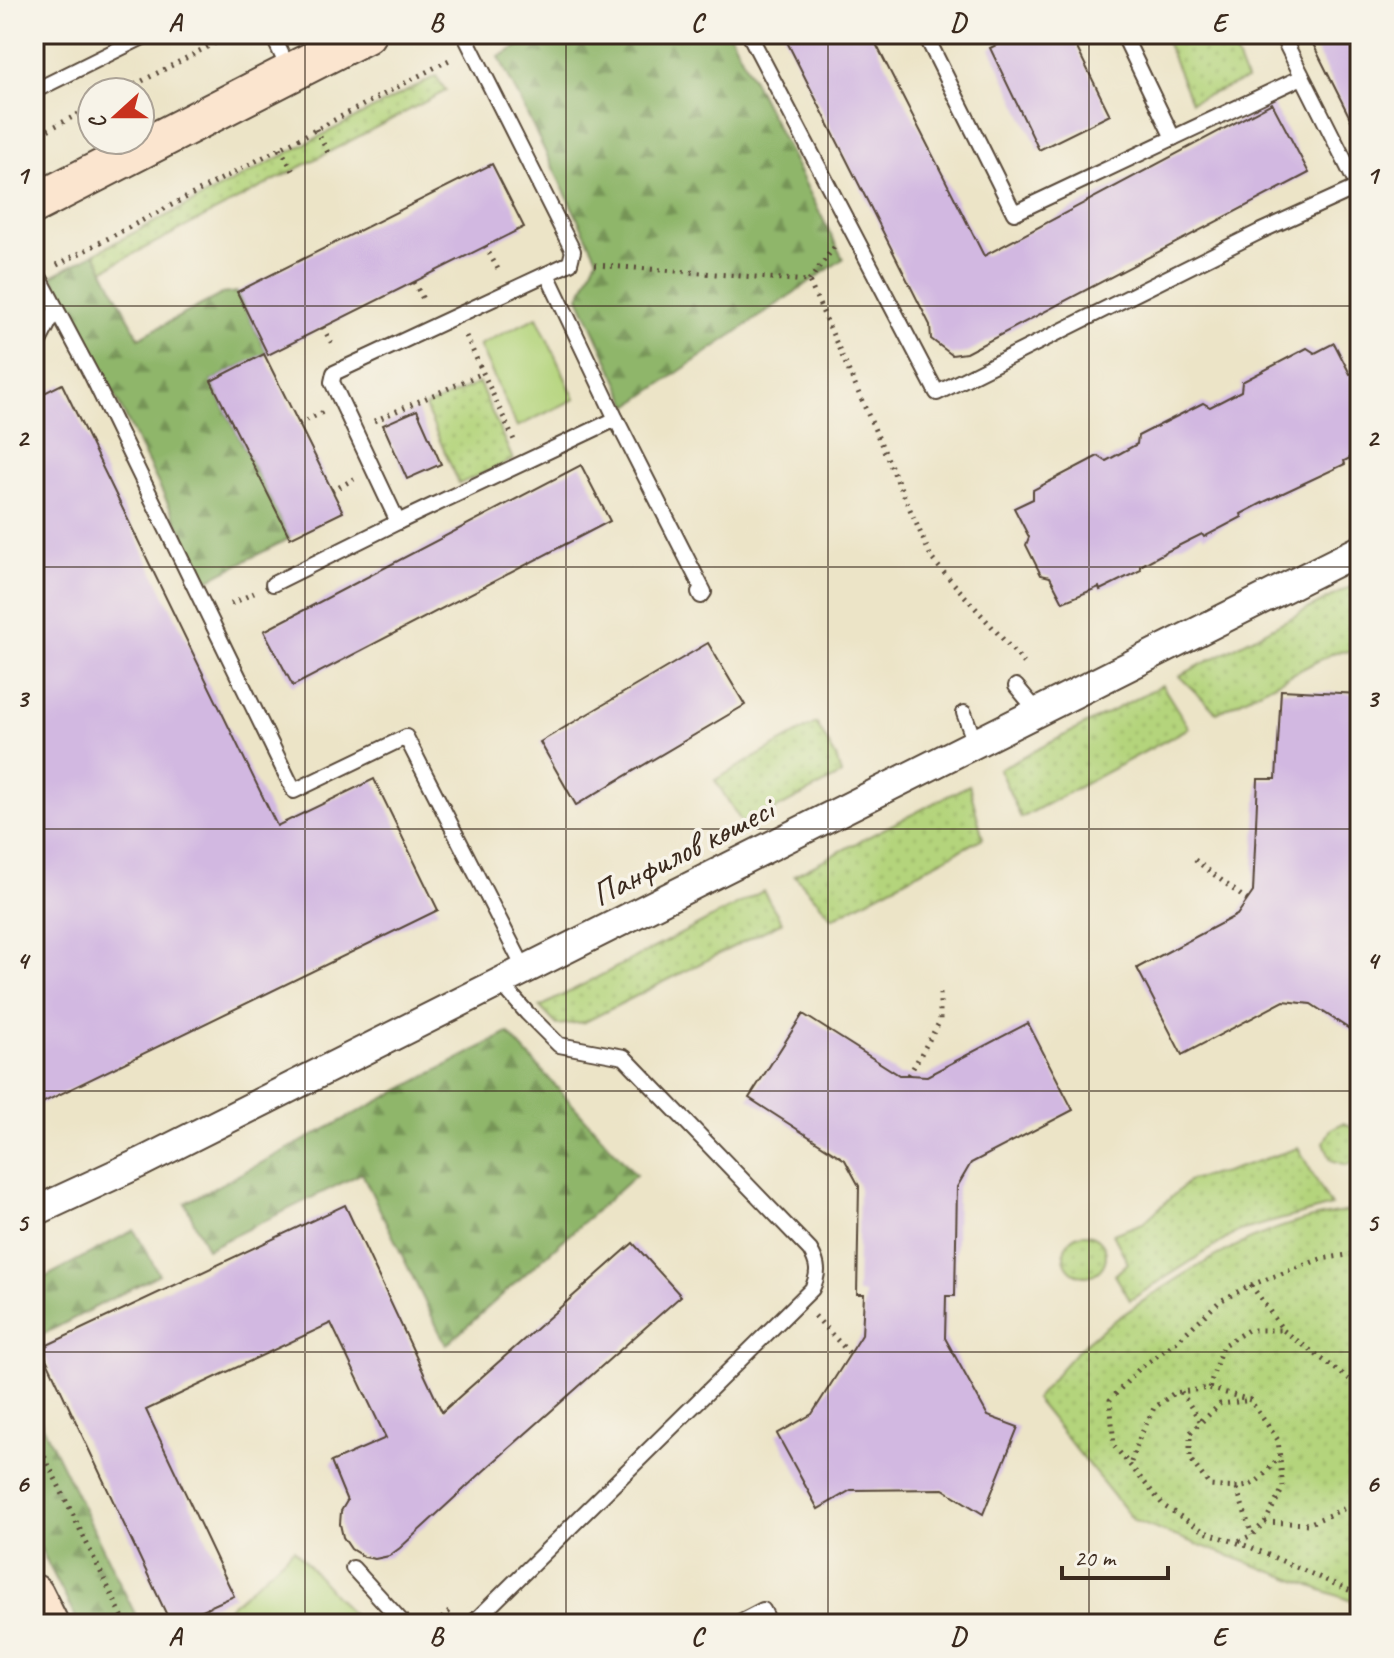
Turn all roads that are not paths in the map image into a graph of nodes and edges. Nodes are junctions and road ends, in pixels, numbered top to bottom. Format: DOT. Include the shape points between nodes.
graph roads {
  1 [pos="149,34"];
  2 [pos="272,34"];
  3 [pos="366,34"];
  4 [pos="464,34"];
  5 [pos="749,34"];
  6 [pos="945,34"];
  7 [pos="1123,34"];
  8 [pos="1281,34"];
  9 [pos="927,37"];
  10 [pos="291,72"];
  11 [pos="1302,77"];
  12 [pos="34,91"];
  13 [pos="1173,138"];
  14 [pos="1359,187"];
  15 [pos="34,204"];
  16 [pos="36,271"];
  17 [pos="547,274"];
  18 [pos="56,309"];
  19 [pos="34,351"];
  20 [pos="616,419"];
  21 [pos="398,522"];
  22 [pos="1360,550"];
  23 [pos="273,584"];
  24 [pos="699,592"];
  25 [pos="1016,686"];
  26 [pos="1038,712"];
  27 [pos="964,713"];
  28 [pos="975,743"];
  29 [pos="513,976"];
  30 [pos="34,1212"];
  31 [pos="353,1568"];
  32 [pos="34,1594"];
  33 [pos="49,1624"];
  34 [pos="404,1624"];
  35 [pos="472,1624"];
  36 [pos="736,1624"];
  37 [pos="770,1624"];
  1 -- 12 [label="lane"];
  2 -- 10 [label="lane"];
  3 -- 10 [label="main road"];
  4 -- 17 [label="lane" via="573,251 570,263"];
  5 -- 14 [label="lane" via="937,393"];
  6 -- 9 [label="lane"];
  7 -- 13 [label="lane"];
  8 -- 11 [label="lane"];
  9 -- 13 [label="lane" via="1014,213"];
  10 -- 15 [label="main road"];
  11 -- 13 [label="lane"];
  11 -- 14 [label="lane"];
  16 -- 18 [label="lane"];
  17 -- 20 [label="lane"];
  17 -- 21 [label="lane" via="334,373 332,382"];
  18 -- 19 [label="lane"];
  18 -- 29 [label="lane" via="294,791 406,737"];
  20 -- 21 [label="lane"];
  20 -- 24 [label="lane" via="704,592"];
  21 -- 23 [label="lane"];
  22 -- 26 [label="street, Панфилов көшесі"];
  25 -- 26 [label="lane"];
  26 -- 28 [label="street, Панфилов көшесі"];
  27 -- 28 [label="lane"];
  28 -- 29 [label="street, Панфилов көшесі"];
  29 -- 30 [label="street, Панфилов көшесі"];
  29 -- 35 [label="lane" via="527,1013 559,1045 624,1057 810,1250 818,1275 812,1289"];
  31 -- 34 [label="lane"];
  32 -- 33 [label="main road"];
  36 -- 37 [label="lane" via="763,1610"];
}
